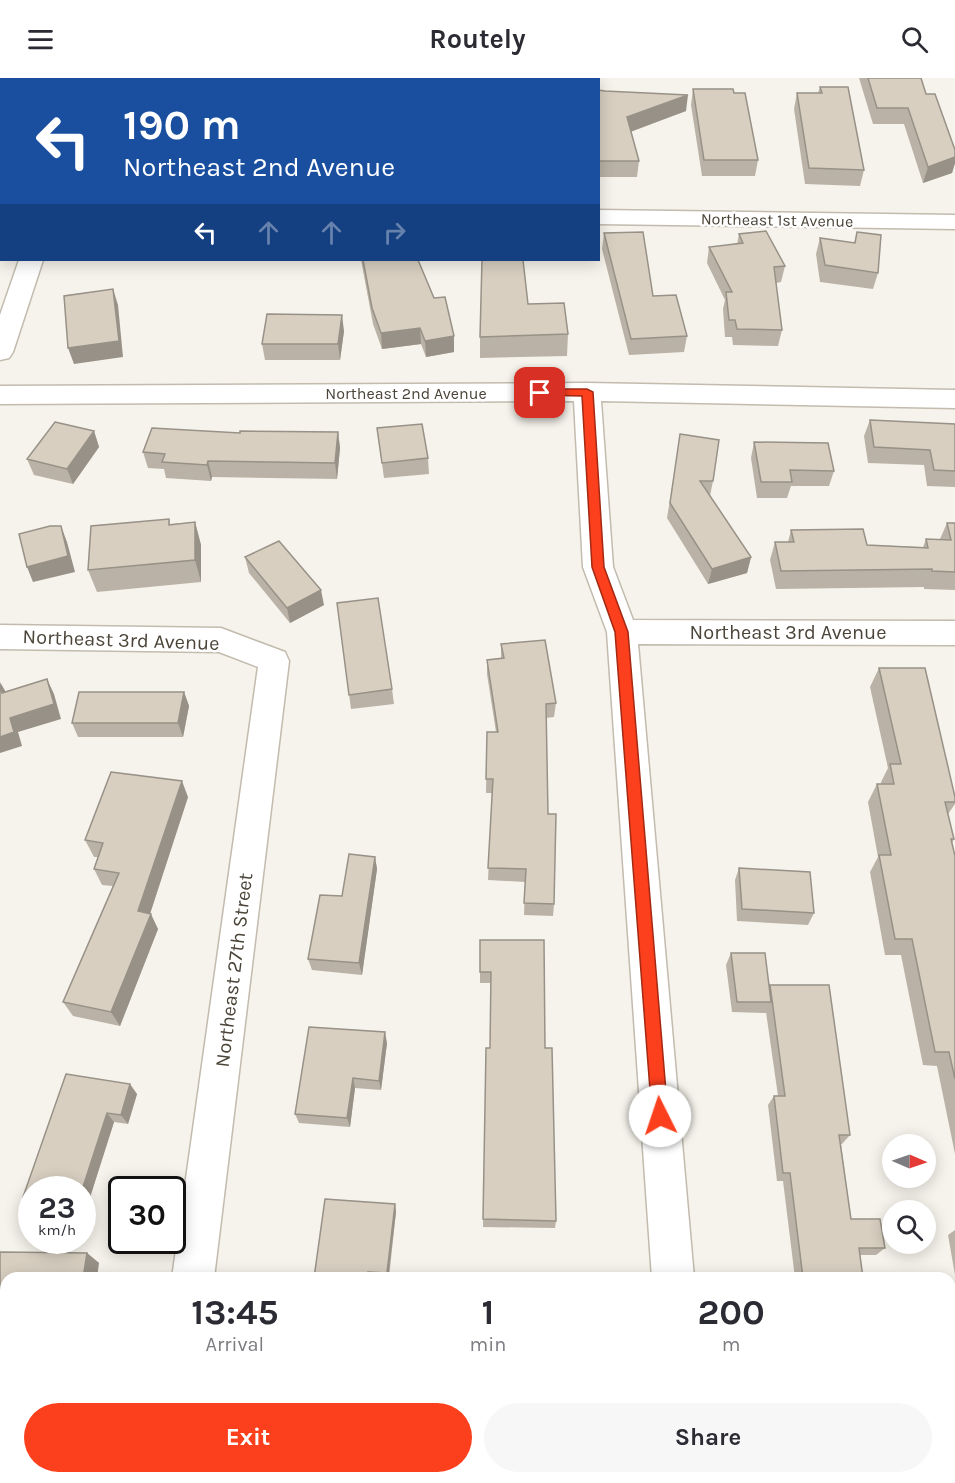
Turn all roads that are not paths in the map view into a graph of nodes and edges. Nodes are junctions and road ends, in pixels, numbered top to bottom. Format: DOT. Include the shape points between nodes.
graph roads {
  1 [pos="600,217"];
  2 [pos="955,222"];
  3 [pos="31,261"];
  4 [pos="0,352"];
  5 [pos="587,392"];
  6 [pos="0,395"];
  7 [pos="955,399"];
  8 [pos="622,632"];
  9 [pos="955,633"];
  10 [pos="0,637"];
  11 [pos="274,662"];
  12 [pos="194,1272"];
  13 [pos="673,1272"];
  1 -- 2 [label="street, Northeast 1st Avenue"];
  3 -- 4 [label="street"];
  5 -- 6 [label="street, Northeast 2nd Avenue"];
  5 -- 7 [label="street, Northeast 2nd Avenue"];
  5 -- 8 [label="street" via="598,567"];
  8 -- 9 [label="street, Northeast 3rd Avenue"];
  8 -- 13 [label="street"];
  10 -- 11 [label="street, Northeast 3rd Avenue" via="221,640"];
  11 -- 12 [label="street, Northeast 27th Street"];
}
